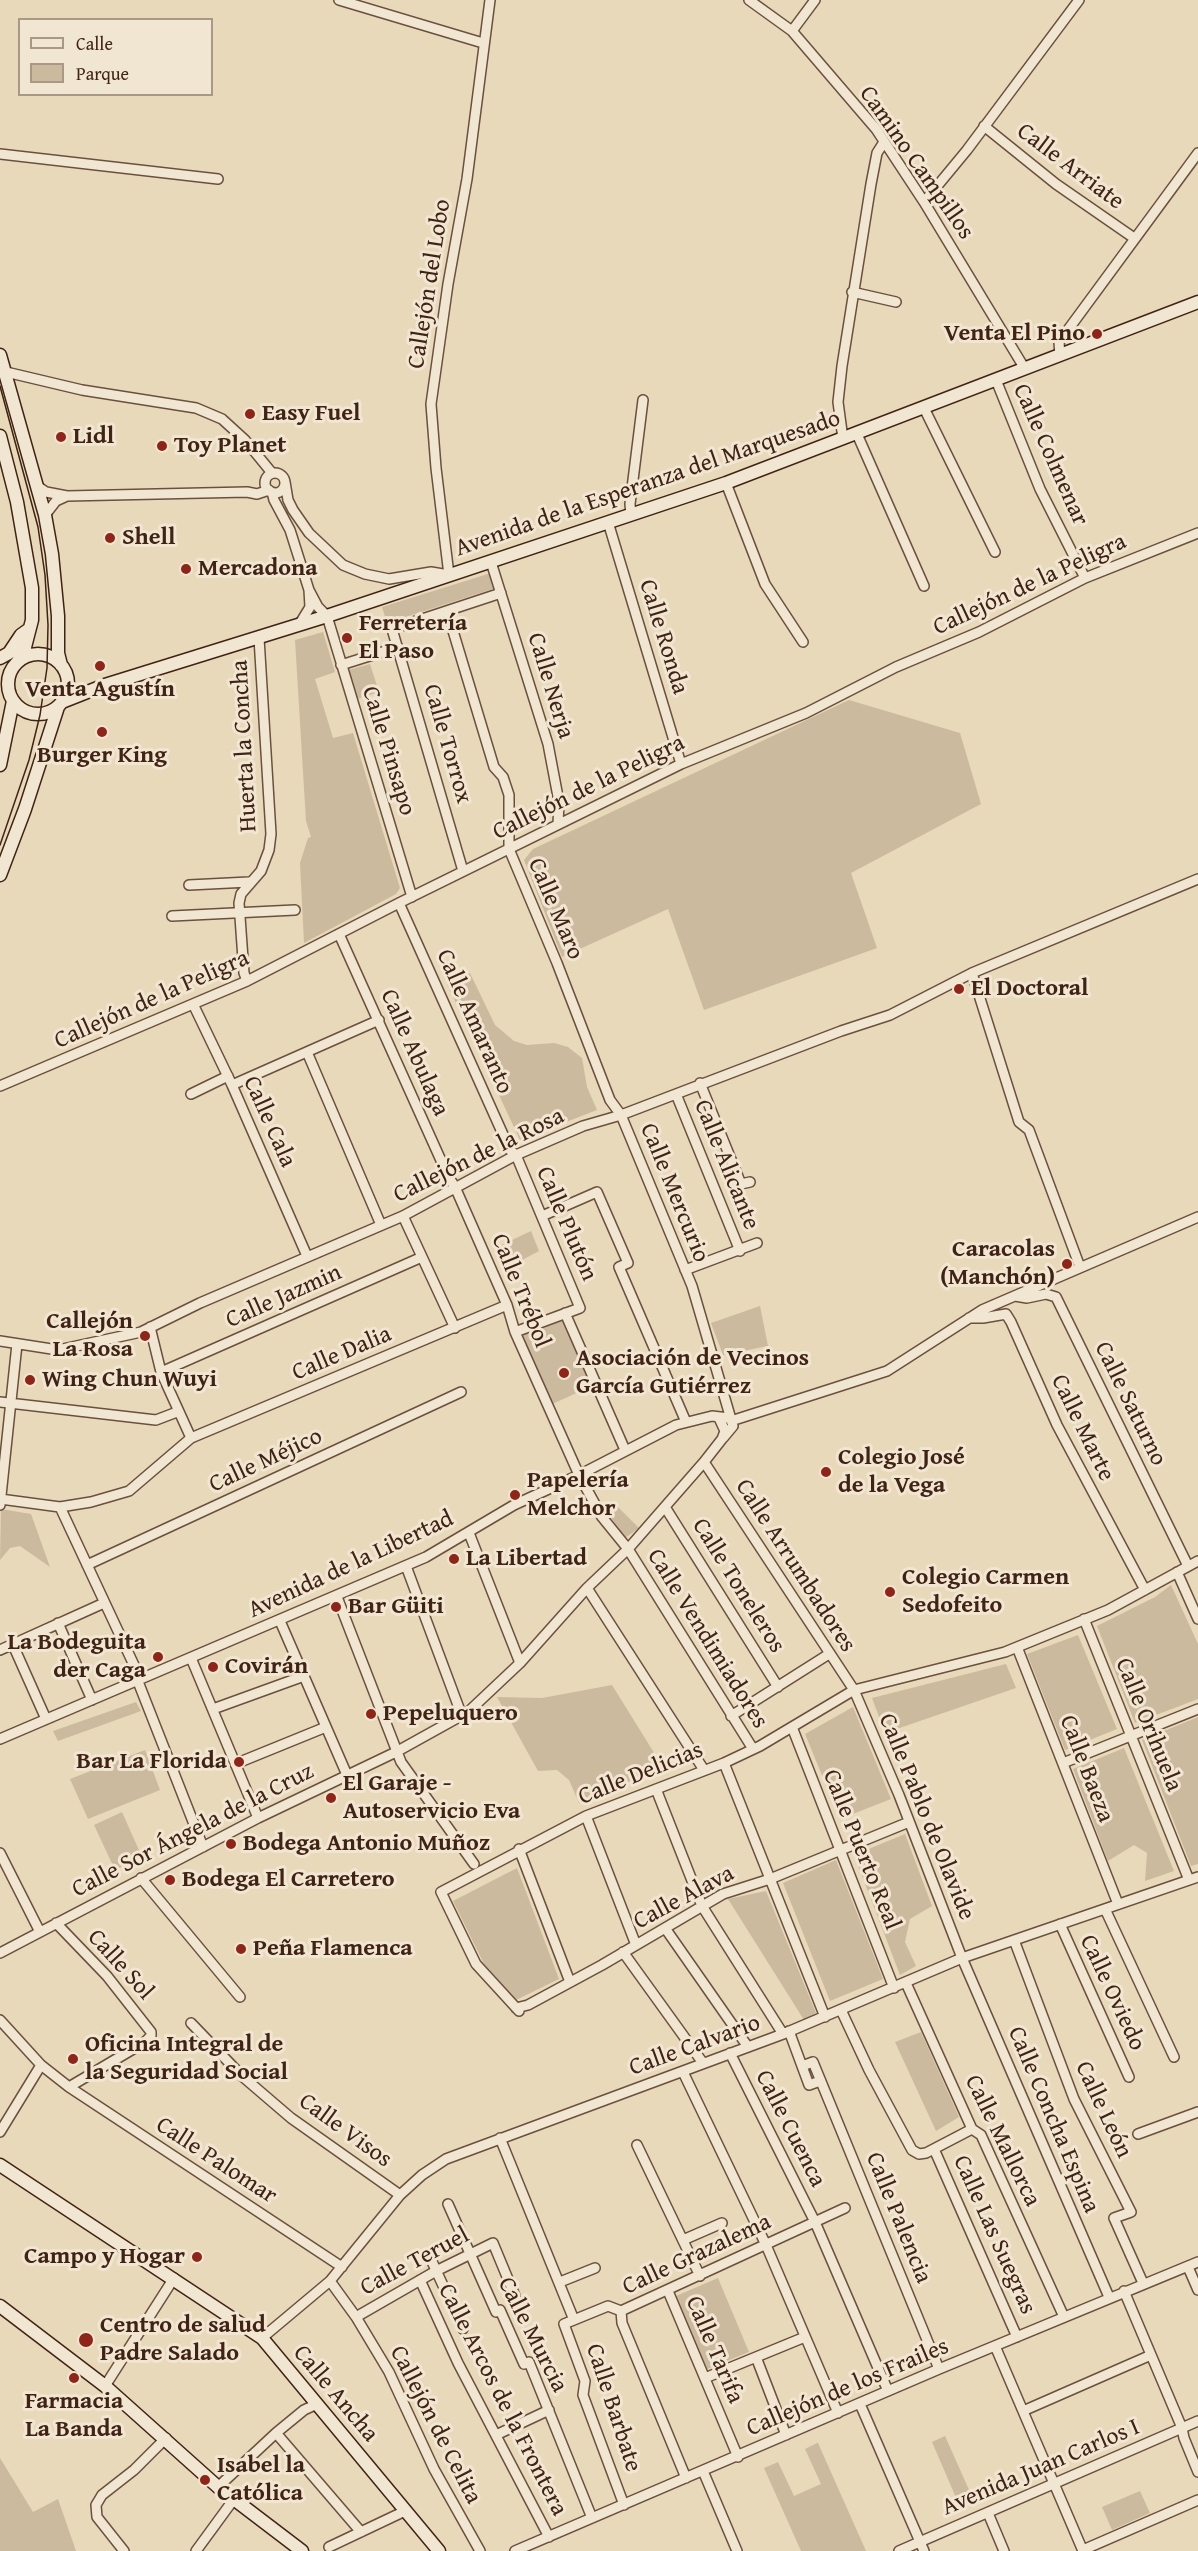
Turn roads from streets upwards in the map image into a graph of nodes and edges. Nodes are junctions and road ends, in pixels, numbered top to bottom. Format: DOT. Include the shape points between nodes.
graph roads {
  1 [pos="339,0"];
  2 [pos="490,0"];
  3 [pos="750,0"];
  4 [pos="815,0"];
  5 [pos="1079,0"];
  6 [pos="792,31"];
  7 [pos="483,43"];
  8 [pos="984,126"];
  9 [pos="884,142"];
  10 [pos="1198,153"];
  11 [pos="0,154"];
  12 [pos="218,179"];
  13 [pos="924,202"];
  14 [pos="1134,238"];
  15 [pos="852,292"];
  16 [pos="896,302"];
  17 [pos="1198,302"];
  18 [pos="0,355"];
  19 [pos="1060,356"];
  20 [pos="1025,369"];
  21 [pos="6,372"];
  22 [pos="996,380"];
  23 [pos="643,400"];
  24 [pos="924,408"];
  25 [pos="857,434"];
  26 [pos="0,436"];
  27 [pos="843,439"];
  28 [pos="269,476"];
  29 [pos="285,482"];
  30 [pos="726,483"];
  31 [pos="37,486"];
  32 [pos="270,491"];
  33 [pos="247,492"];
  34 [pos="67,495"];
  35 [pos="288,500"];
  36 [pos="45,515"];
  37 [pos="630,515"];
  38 [pos="608,522"];
  39 [pos="290,530"];
  40 [pos="1198,533"];
  41 [pos="995,552"];
  42 [pos="491,562"];
  43 [pos="449,575"];
  44 [pos="1085,578"];
  45 [pos="924,586"];
  46 [pos="309,590"];
  47 [pos="501,593"];
  48 [pos="447,611"];
  49 [pos="327,616"];
  50 [pos="299,625"];
  51 [pos="29,629"];
  52 [pos="259,638"];
  53 [pos="803,642"];
  54 [pos="398,647"];
  55 [pos="0,658"];
  56 [pos="16,664"];
  57 [pos="62,664"];
  58 [pos="341,665"];
  59 [pos="0,670"];
  60 [pos="68,677"];
  61 [pos="105,685"];
  62 [pos="8,695"];
  63 [pos="60,705"];
  64 [pos="681,764"];
  65 [pos="0,765"];
  66 [pos="558,824"];
  67 [pos="509,849"];
  68 [pos="463,871"];
  69 [pos="0,875"];
  70 [pos="1198,879"];
  71 [pos="249,882"];
  72 [pos="189,885"];
  73 [pos="412,897"];
  74 [pos="399,903"];
  75 [pos="295,910"];
  76 [pos="239,913"];
  77 [pos="172,916"];
  78 [pos="339,934"];
  79 [pos="972,973"];
  80 [pos="247,981"];
  81 [pos="194,1006"];
  82 [pos="379,1020"];
  83 [pos="306,1052"];
  84 [pos="230,1081"];
  85 [pos="700,1083"];
  86 [pos="0,1086"];
  87 [pos="191,1094"];
  88 [pos="676,1094"];
  89 [pos="621,1115"];
  90 [pos="516,1155"];
  91 [pos="750,1182"];
  92 [pos="455,1187"];
  93 [pos="403,1216"];
  94 [pos="542,1216"];
  95 [pos="1198,1217"];
  96 [pos="381,1225"];
  97 [pos="757,1243"];
  98 [pos="740,1251"];
  99 [pos="307,1256"];
  100 [pos="422,1257"];
  101 [pos="1080,1267"];
  102 [pos="685,1270"];
  103 [pos="1015,1296"];
  104 [pos="507,1305"];
  105 [pos="565,1313"];
  106 [pos="969,1318"];
  107 [pos="150,1327"];
  108 [pos="455,1328"];
  109 [pos="515,1332"];
  110 [pos="0,1341"];
  111 [pos="17,1344"];
  112 [pos="161,1372"];
  113 [pos="461,1392"];
  114 [pos="0,1402"];
  115 [pos="12,1404"];
  116 [pos="177,1412"];
  117 [pos="716,1417"];
  118 [pos="731,1420"];
  119 [pos="686,1422"];
  120 [pos="191,1438"];
  121 [pos="722,1439"];
  122 [pos="625,1450"];
  123 [pos="704,1461"];
  124 [pos="579,1475"];
  125 [pos="0,1501"];
  126 [pos="60,1507"];
  127 [pos="665,1507"];
  128 [pos="469,1533"];
  129 [pos="628,1549"];
  130 [pos="1198,1561"];
  131 [pos="87,1565"];
  132 [pos="406,1566"];
  133 [pos="1188,1566"];
  134 [pos="1177,1572"];
  135 [pos="587,1587"];
  136 [pos="1145,1590"];
  137 [pos="337,1596"];
  138 [pos="104,1603"];
  139 [pos="1084,1619"];
  140 [pos="1198,1619"];
  141 [pos="280,1621"];
  142 [pos="58,1623"];
  143 [pos="13,1645"];
  144 [pos="1017,1647"];
  145 [pos="0,1650"];
  146 [pos="829,1654"];
  147 [pos="191,1659"];
  148 [pos="519,1663"];
  149 [pos="304,1676"];
  150 [pos="138,1679"];
  151 [pos="778,1687"];
  152 [pos="854,1690"];
  153 [pos="92,1700"];
  154 [pos="213,1709"];
  155 [pos="1198,1709"];
  156 [pos="462,1716"];
  157 [pos="731,1716"];
  158 [pos="46,1719"];
  159 [pos="326,1727"];
  160 [pos="792,1727"];
  161 [pos="1132,1736"];
  162 [pos="0,1738"];
  163 [pos="753,1749"];
  164 [pos="396,1752"];
  165 [pos="724,1763"];
  166 [pos="1063,1763"];
  167 [pos="236,1764"];
  168 [pos="704,1770"];
  169 [pos="347,1775"];
  170 [pos="656,1789"];
  171 [pos="586,1816"];
  172 [pos="258,1818"];
  173 [pos="909,1822"];
  174 [pos="203,1846"];
  175 [pos="519,1849"];
  176 [pos="840,1850"];
  177 [pos="0,1853"];
  178 [pos="474,1864"];
  179 [pos="141,1878"];
  180 [pos="770,1878"];
  181 [pos="1194,1878"];
  182 [pos="1118,1904"];
  183 [pos="702,1906"];
  184 [pos="1105,1909"];
  185 [pos="56,1923"];
  186 [pos="1060,1924"];
  187 [pos="665,1928"];
  188 [pos="40,1932"];
  189 [pos="1014,1940"];
  190 [pos="636,1945"];
  191 [pos="623,1952"];
  192 [pos="0,1953"];
  193 [pos="962,1958"];
  194 [pos="570,1982"];
  195 [pos="906,1983"];
  196 [pos="894,1988"];
  197 [pos="240,1997"];
  198 [pos="517,2009"];
  199 [pos="841,2010"];
  200 [pos="825,2017"];
  201 [pos="0,2020"];
  202 [pos="191,2023"];
  203 [pos="786,2032"];
  204 [pos="748,2047"];
  205 [pos="730,2054"];
  206 [pos="1174,2057"];
  207 [pos="703,2063"];
  208 [pos="41,2065"];
  209 [pos="682,2072"];
  210 [pos="1129,2077"];
  211 [pos="69,2087"];
  212 [pos="1198,2112"];
  213 [pos="972,2129"];
  214 [pos="0,2132"];
  215 [pos="1138,2134"];
  216 [pos="500,2138"];
  217 [pos="637,2145"];
  218 [pos="934,2149"];
  219 [pos="0,2165"];
  220 [pos="400,2195"];
  221 [pos="448,2204"];
  222 [pos="845,2208"];
  223 [pos="815,2222"];
  224 [pos="722,2223"];
  225 [pos="683,2241"];
  226 [pos="766,2245"];
  227 [pos="429,2254"];
  228 [pos="471,2254"];
  229 [pos="1198,2262"];
  230 [pos="1188,2266"];
  231 [pos="342,2267"];
  232 [pos="595,2268"];
  233 [pos="436,2271"];
  234 [pos="700,2276"];
  235 [pos="174,2278"];
  236 [pos="420,2280"];
  237 [pos="330,2281"];
  238 [pos="560,2282"];
  239 [pos="1143,2283"];
  240 [pos="1198,2290"];
  241 [pos="668,2291"];
  242 [pos="1124,2291"];
  243 [pos="515,2296"];
  244 [pos="1109,2297"];
  245 [pos="0,2306"];
  246 [pos="621,2311"];
  247 [pos="356,2317"];
  248 [pos="1064,2317"];
  249 [pos="574,2320"];
  250 [pos="564,2324"];
  251 [pos="463,2329"];
  252 [pos="805,2337"];
  253 [pos="1017,2337"];
  254 [pos="262,2338"];
  255 [pos="995,2346"];
  256 [pos="1151,2355"];
  257 [pos="756,2357"];
  258 [pos="939,2369"];
  259 [pos="705,2378"];
  260 [pos="105,2386"];
  261 [pos="888,2391"];
  262 [pos="316,2404"];
  263 [pos="860,2404"];
  264 [pos="549,2410"];
  265 [pos="1023,2411"];
  266 [pos="838,2413"];
  267 [pos="1198,2421"];
  268 [pos="1182,2428"];
  269 [pos="276,2433"];
  270 [pos="496,2435"];
  271 [pos="786,2435"];
  272 [pos="166,2438"];
  273 [pos="738,2457"];
  274 [pos="704,2471"];
  275 [pos="1198,2472"];
  276 [pos="686,2478"];
  277 [pos="1056,2484"];
  278 [pos="218,2487"];
  279 [pos="234,2499"];
  280 [pos="1198,2500"];
  281 [pos="624,2505"];
  282 [pos="405,2511"];
  283 [pos="988,2513"];
  284 [pos="592,2518"];
  285 [pos="361,2532"];
  286 [pos="549,2537"];
  287 [pos="920,2541"];
  288 [pos="329,2547"];
  289 [pos="124,2551"];
  290 [pos="196,2551"];
  291 [pos="302,2551"];
  292 [pos="439,2551"];
  293 [pos="480,2551"];
  294 [pos="515,2551"];
  295 [pos="737,2551"];
  296 [pos="898,2551"];
  297 [pos="924,2551"];
  298 [pos="1004,2551"];
  299 [pos="1083,2551"];
  1 -- 7 [label="street"];
  2 -- 7 [label="street, Callejón del Lobo"];
  3 -- 6 [label="street, Camino Campillos"];
  4 -- 6 [label="street"];
  5 -- 8 [label="street"];
  6 -- 9 [label="street, Camino Campillos"];
  7 -- 43 [label="street, Callejón del Lobo" via="467,179 430,404"];
  8 -- 13 [label="street"];
  8 -- 14 [label="street, Calle Arriate"];
  9 -- 13 [label="street, Camino Campillos"];
  9 -- 15 [label="street" via="871,183"];
  10 -- 14 [label="street"];
  11 -- 12 [label="street"];
  13 -- 20 [label="street, Camino Campillos"];
  14 -- 19 [label="street" via="1059,342"];
  15 -- 16 [label="street"];
  15 -- 27 [label="street" via="838,402"];
  17 -- 19 [label="street, Avenida de la Esperanza del Marquesado"];
  18 -- 21 [label="street"];
  19 -- 20 [label="street, Avenida de la Esperanza del Marquesado"];
  20 -- 22 [label="street, Avenida de la Esperanza del Marquesado"];
  21 -- 28 [label="street" via="82,390 196,408 222,419 245,440"];
  21 -- 31 [label="street"];
  22 -- 24 [label="street, Avenida de la Esperanza del Marquesado"];
  22 -- 44 [label="street, Calle Colmenar" via="1041,489"];
  23 -- 37 [label="street"];
  24 -- 25 [label="street, Avenida de la Esperanza del Marquesado"];
  24 -- 41 [label="street"];
  25 -- 27 [label="street, Avenida de la Esperanza del Marquesado"];
  25 -- 45 [label="street"];
  26 -- 51 [label="street" via="30,567 33,605"];
  27 -- 30 [label="street, Avenida de la Esperanza del Marquesado"];
  28 -- 29 [label="street" via="281,475"];
  28 -- 32 [label="street"];
  28 -- 33 [label="street"];
  29 -- 32 [label="street" via="280,492"];
  29 -- 35 [label="street"];
  30 -- 37 [label="street, Avenida de la Esperanza del Marquesado"];
  30 -- 53 [label="street" via="765,584"];
  31 -- 34 [label="street" via="46,492"];
  31 -- 36 [label="street"];
  32 -- 33 [label="street"];
  32 -- 39 [label="street"];
  33 -- 34 [label="street"];
  34 -- 36 [label="street"];
  35 -- 39 [label="street"];
  35 -- 43 [label="street" via="309,533 343,565 389,579 431,572"];
  36 -- 57 [label="street"];
  37 -- 38 [label="street, Avenida de la Esperanza del Marquesado"];
  38 -- 42 [label="street, Avenida de la Esperanza del Marquesado"];
  38 -- 64 [label="street, Calle Ronda"];
  39 -- 46 [label="street"];
  40 -- 44 [label="street, Callejón de la Peligra"];
  42 -- 43 [label="street, Avenida de la Esperanza del Marquesado"];
  42 -- 47 [label="street, Calle Nerja"];
  43 -- 49 [label="street, Avenida de la Esperanza del Marquesado"];
  44 -- 64 [label="street, Callejón de la Peligra" via="806,713"];
  46 -- 49 [label="street, Calle Pinsapo"];
  46 -- 50 [label="street" via="310,607"];
  47 -- 48 [label="street"];
  47 -- 66 [label="street, Calle Nerja" via="548,744 559,802"];
  48 -- 54 [label="street, Calle Torrox" via="392,629"];
  48 -- 67 [label="street, Calle Maro" via="494,767 503,777 509,795"];
  49 -- 50 [label="street, Avenida de la Esperanza del Marquesado"];
  49 -- 58 [label="street, Calle Pinsapo"];
  50 -- 52 [label="street, Avenida de la Esperanza del Marquesado"];
  51 -- 55 [label="street"];
  51 -- 56 [label="street"];
  52 -- 61 [label="street, Avenida de la Esperanza del Marquesado"];
  52 -- 71 [label="street, Huerta la Concha" via="271,834 261,871"];
  54 -- 58 [label="street"];
  54 -- 68 [label="street, Calle Torrox"];
  56 -- 57 [label="street" via="28,655 42,654"];
  56 -- 59 [label="street"];
  56 -- 62 [label="street" via="8,677"];
  57 -- 60 [label="street"];
  58 -- 73 [label="street, Calle Pinsapo"];
  60 -- 61 [label="street" via="78,683"];
  60 -- 63 [label="street" via="68,690"];
  61 -- 63 [label="street, Avenida de la Esperanza del Marquesado"];
  62 -- 63 [label="street" via="22,710 37,715"];
  62 -- 65 [label="street"];
  63 -- 69 [label="street"];
  64 -- 66 [label="street, Callejón de la Peligra"];
  66 -- 67 [label="street, Callejón de la Peligra"];
  67 -- 68 [label="street, Callejón de la Peligra"];
  67 -- 89 [label="street, Calle Maro" via="610,1100"];
  68 -- 73 [label="street, Callejón de la Peligra"];
  70 -- 79 [label="street, Callejón de la Rosa"];
  71 -- 72 [label="street"];
  71 -- 76 [label="street" via="241,894"];
  73 -- 74 [label="street, Callejón de la Peligra"];
  74 -- 78 [label="street, Callejón de la Peligra"];
  74 -- 90 [label="street, Calle Amaranto" via="510,1150"];
  75 -- 76 [label="street"];
  76 -- 77 [label="street"];
  76 -- 80 [label="street"];
  78 -- 80 [label="street, Callejón de la Peligra"];
  78 -- 82 [label="street, Calle Abulaga"];
  79 -- 85 [label="street, Callejón de la Rosa" via="890,1015"];
  79 -- 101 [label="street" via="1019,1122 1029,1130"];
  80 -- 81 [label="street, Callejón de la Peligra"];
  81 -- 84 [label="street, Calle Cala"];
  81 -- 86 [label="street, Callejón de la Peligra"];
  82 -- 83 [label="street"];
  82 -- 92 [label="street, Calle Abulaga"];
  83 -- 84 [label="street"];
  83 -- 96 [label="street"];
  84 -- 87 [label="street"];
  84 -- 99 [label="street, Calle Cala"];
  85 -- 88 [label="street, Callejón de la Rosa"];
  85 -- 91 [label="street" via="741,1184"];
  88 -- 89 [label="street, Callejón de la Rosa"];
  88 -- 98 [label="street, Calle Alicante"];
  89 -- 90 [label="street, Callejón de la Rosa"];
  89 -- 102 [label="street, Calle Mercurio"];
  90 -- 92 [label="street, Callejón de la Rosa"];
  90 -- 94 [label="street, Calle Plutón"];
  92 -- 93 [label="street, Callejón de la Rosa"];
  92 -- 104 [label="street, Calle Trébol"];
  93 -- 96 [label="street, Callejón de la Rosa"];
  93 -- 100 [label="street"];
  94 -- 105 [label="street, Calle Plutón" via="580,1308"];
  94 -- 119 [label="street" via="597,1192 628,1263 619,1267"];
  95 -- 101 [label="street"];
  96 -- 99 [label="street, Callejón de la Rosa"];
  97 -- 98 [label="street"];
  98 -- 102 [label="street"];
  99 -- 107 [label="street, Callejón de la Rosa"];
  100 -- 108 [label="street"];
  100 -- 112 [label="street, Calle Jazmin"];
  101 -- 103 [label="street"];
  102 -- 118 [label="street, Calle Mercurio"];
  103 -- 106 [label="street"];
  103 -- 133 [label="street, Calle Saturno" via="1056,1297"];
  104 -- 108 [label="street, Calle Dalia"];
  104 -- 109 [label="street, Calle Trébol"];
  105 -- 109 [label="street"];
  105 -- 122 [label="street, Calle Plutón"];
  106 -- 118 [label="street" via="887,1371"];
  106 -- 136 [label="street, Calle Marte" via="1006,1314 1077,1462"];
  107 -- 111 [label="street, Callejón de la Rosa" via="58,1350"];
  107 -- 112 [label="street"];
  108 -- 120 [label="street, Calle Dalia"];
  109 -- 124 [label="street, Calle Trébol"];
  110 -- 111 [label="street, Callejón de la Rosa"];
  111 -- 115 [label="street"];
  112 -- 116 [label="street"];
  113 -- 131 [label="street, Calle Méjico"];
  114 -- 115 [label="street"];
  115 -- 116 [label="street" via="156,1420"];
  115 -- 125 [label="street"];
  116 -- 120 [label="street"];
  117 -- 118 [label="street"];
  117 -- 119 [label="street, Avenida de la Libertad"];
  117 -- 121 [label="street" via="725,1431"];
  118 -- 121 [label="street, Calle Sor Ángela de la Cruz" via="733,1426"];
  119 -- 122 [label="street, Avenida de la Libertad"];
  120 -- 126 [label="street, Calle Dalia" via="129,1491"];
  121 -- 123 [label="street, Calle Sor Ángela de la Cruz"];
  122 -- 124 [label="street, Avenida de la Libertad"];
  123 -- 127 [label="street, Calle Sor Ángela de la Cruz"];
  123 -- 146 [label="street, Calle Arrumbadores"];
  124 -- 128 [label="street, Avenida de la Libertad" via="514,1505"];
  124 -- 129 [label="street, Calle Trébol" via="602,1517"];
  125 -- 126 [label="street, Calle Dalia"];
  126 -- 131 [label="street"];
  127 -- 129 [label="street, Calle Sor Ángela de la Cruz"];
  127 -- 151 [label="street, Calle Toneleros"];
  128 -- 132 [label="street, Avenida de la Libertad"];
  128 -- 148 [label="street"];
  129 -- 135 [label="street, Calle Sor Ángela de la Cruz"];
  129 -- 157 [label="street, Calle Vendimiadores"];
  130 -- 133 [label="street, Calle Delicias"];
  131 -- 138 [label="street"];
  132 -- 137 [label="street, Avenida de la Libertad"];
  132 -- 156 [label="street"];
  133 -- 134 [label="street, Calle Delicias"];
  134 -- 136 [label="street, Calle Delicias"];
  134 -- 140 [label="street"];
  135 -- 148 [label="street, Calle Sor Ángela de la Cruz"];
  135 -- 168 [label="street"];
  136 -- 139 [label="street, Calle Delicias"];
  137 -- 141 [label="street, Avenida de la Libertad"];
  137 -- 164 [label="street"];
  138 -- 142 [label="street"];
  138 -- 150 [label="street"];
  139 -- 144 [label="street, Calle Delicias"];
  139 -- 161 [label="street, Calle Orihuela"];
  141 -- 147 [label="street, Avenida de la Libertad"];
  141 -- 149 [label="street"];
  142 -- 143 [label="street"];
  142 -- 153 [label="street"];
  143 -- 145 [label="street"];
  143 -- 158 [label="street"];
  144 -- 152 [label="street, Calle Delicias"];
  144 -- 166 [label="street, Calle Baeza"];
  146 -- 151 [label="street"];
  146 -- 152 [label="street, Calle Arrumbadores"];
  147 -- 150 [label="street, Avenida de la Libertad"];
  147 -- 154 [label="street"];
  148 -- 156 [label="street, Calle Sor Ángela de la Cruz"];
  149 -- 154 [label="street"];
  149 -- 159 [label="street"];
  150 -- 153 [label="street, Avenida de la Libertad"];
  150 -- 174 [label="street"];
  151 -- 157 [label="street"];
  152 -- 160 [label="street, Calle Delicias"];
  152 -- 173 [label="street, Calle Pablo de Olavide"];
  153 -- 158 [label="street, Avenida de la Libertad"];
  154 -- 167 [label="street"];
  155 -- 161 [label="street"];
  156 -- 164 [label="street, Calle Sor Ángela de la Cruz"];
  157 -- 163 [label="street, Calle Vendimiadores"];
  158 -- 162 [label="street, Avenida de la Libertad"];
  159 -- 167 [label="street"];
  159 -- 169 [label="street"];
  160 -- 163 [label="street, Calle Delicias"];
  160 -- 176 [label="street, Calle Puerto Real"];
  161 -- 166 [label="street"];
  161 -- 181 [label="street, Calle Orihuela"];
  163 -- 165 [label="street, Calle Delicias"];
  164 -- 169 [label="street, Calle Sor Ángela de la Cruz"];
  164 -- 178 [label="street"];
  165 -- 168 [label="street, Calle Delicias"];
  165 -- 180 [label="street"];
  166 -- 182 [label="street, Calle Baeza"];
  167 -- 172 [label="street"];
  168 -- 170 [label="street, Calle Delicias"];
  169 -- 172 [label="street, Calle Sor Ángela de la Cruz"];
  170 -- 171 [label="street, Calle Delicias"];
  170 -- 183 [label="street, Calle Palencia"];
  171 -- 175 [label="street, Calle Delicias"];
  171 -- 190 [label="street"];
  172 -- 174 [label="street, Calle Sor Ángela de la Cruz"];
  173 -- 176 [label="street, Calle Alava"];
  173 -- 193 [label="street, Calle Pablo de Olavide"];
  174 -- 179 [label="street, Calle Sor Ángela de la Cruz"];
  175 -- 194 [label="street"];
  175 -- 198 [label="street, Calle Delicias" via="441,1892 476,1964"];
  176 -- 180 [label="street, Calle Alava"];
  176 -- 196 [label="street, Calle Puerto Real"];
  177 -- 188 [label="street"];
  179 -- 185 [label="street, Calle Sor Ángela de la Cruz"];
  179 -- 197 [label="street"];
  180 -- 183 [label="street, Calle Alava" via="723,1894"];
  180 -- 200 [label="street"];
  181 -- 182 [label="street, Calle Calvario"];
  182 -- 184 [label="street, Calle Calvario"];
  183 -- 187 [label="street, Calle Alava"];
  183 -- 203 [label="street, Calle Palencia"];
  184 -- 186 [label="street, Calle Calvario"];
  184 -- 206 [label="street"];
  185 -- 188 [label="street, Calle Sor Ángela de la Cruz"];
  185 -- 211 [label="street, Calle Sol" via="127,2000 151,2036"];
  186 -- 189 [label="street, Calle Calvario"];
  186 -- 210 [label="street, Calle Oviedo"];
  187 -- 190 [label="street, Calle Alava"];
  187 -- 204 [label="street"];
  188 -- 192 [label="street, Calle Sor Ángela de la Cruz"];
  189 -- 193 [label="street, Calle Calvario"];
  189 -- 239 [label="street, Calle León" via="1074,2098 1131,2212 1114,2218"];
  190 -- 191 [label="street, Calle Alava"];
  191 -- 194 [label="street, Calle Alava"];
  191 -- 207 [label="street"];
  193 -- 195 [label="street, Calle Calvario"];
  193 -- 244 [label="street, Calle Concha Espina"];
  194 -- 198 [label="street, Calle Alava"];
  195 -- 196 [label="street, Calle Calvario"];
  195 -- 213 [label="street, Calle Mallorca"];
  196 -- 199 [label="street, Calle Calvario"];
  199 -- 200 [label="street, Calle Calvario"];
  199 -- 218 [label="street" via="912,2150 923,2154"];
  200 -- 203 [label="street, Calle Calvario"];
  201 -- 208 [label="street, Calle Palomar"];
  202 -- 220 [label="street, Calle Visos" via="242,2076 291,2118"];
  203 -- 204 [label="street, Calle Calvario"];
  203 -- 258 [label="street, Calle Palencia" via="802,2066 813,2062"];
  204 -- 205 [label="street, Calle Calvario"];
  205 -- 207 [label="street, Calle Calvario"];
  205 -- 223 [label="street, Calle Cuenca"];
  207 -- 209 [label="street, Calle Calvario"];
  208 -- 211 [label="street, Calle Palomar"];
  208 -- 214 [label="street"];
  209 -- 216 [label="street, Calle Calvario"];
  209 -- 226 [label="street"];
  211 -- 231 [label="street, Calle Palomar"];
  212 -- 215 [label="street"];
  213 -- 218 [label="street"];
  213 -- 248 [label="street, Calle Mallorca" via="981,2135"];
  216 -- 220 [label="street, Calle Calvario" via="446,2159"];
  216 -- 238 [label="street"];
  217 -- 225 [label="street"];
  218 -- 253 [label="street, Calle Las Suegras"];
  219 -- 235 [label="street, Calle Ancha"];
  220 -- 231 [label="street, Calle Calvario"];
  221 -- 228 [label="street, Calle Murcia"];
  222 -- 223 [label="street, Calle Grazalema"];
  223 -- 226 [label="street, Calle Grazalema"];
  223 -- 261 [label="street, Calle Cuenca"];
  224 -- 225 [label="street"];
  225 -- 234 [label="street"];
  226 -- 234 [label="street, Calle Grazalema"];
  226 -- 252 [label="street"];
  227 -- 233 [label="street"];
  228 -- 233 [label="street, Calle Teruel"];
  228 -- 243 [label="street, Calle Teruel" via="493,2243"];
  228 -- 264 [label="street, Calle Murcia" via="524,2364 530,2362"];
  229 -- 230 [label="street, Callejón de los Frailes"];
  230 -- 239 [label="street, Callejón de los Frailes"];
  230 -- 240 [label="street"];
  231 -- 237 [label="street, Calle Calvario"];
  232 -- 238 [label="street"];
  233 -- 236 [label="street, Calle Teruel"];
  233 -- 251 [label="street"];
  234 -- 241 [label="street, Calle Grazalema"];
  235 -- 254 [label="street, Calle Ancha"];
  235 -- 260 [label="street"];
  236 -- 247 [label="street, Calle Teruel"];
  236 -- 270 [label="street, Calle Arcos de la Frontera"];
  237 -- 247 [label="street, Callejón de Celita"];
  237 -- 254 [label="street, Calle Calvario"];
  238 -- 249 [label="street"];
  239 -- 242 [label="street, Callejón de los Frailes"];
  241 -- 246 [label="street, Calle Grazalema"];
  241 -- 259 [label="street, Calle Tarifa"];
  242 -- 244 [label="street, Callejón de los Frailes"];
  242 -- 256 [label="street"];
  244 -- 248 [label="street, Callejón de los Frailes"];
  245 -- 260 [label="street"];
  246 -- 249 [label="street, Calle Grazalema" via="609,2306"];
  246 -- 276 [label="street" via="622,2323"];
  247 -- 293 [label="street, Callejón de Celita"];
  248 -- 253 [label="street, Callejón de los Frailes"];
  249 -- 250 [label="street, Calle Grazalema"];
  250 -- 281 [label="street, Calle Barbate" via="585,2381 583,2395"];
  252 -- 257 [label="street"];
  252 -- 266 [label="street"];
  253 -- 255 [label="street, Callejón de los Frailes"];
  254 -- 262 [label="street, Calle Ancha"];
  255 -- 258 [label="street, Callejón de los Frailes"];
  255 -- 265 [label="street"];
  256 -- 265 [label="street"];
  256 -- 268 [label="street"];
  257 -- 259 [label="street"];
  257 -- 271 [label="street"];
  258 -- 261 [label="street, Callejón de los Frailes"];
  259 -- 273 [label="street, Calle Tarifa"];
  260 -- 272 [label="street"];
  261 -- 263 [label="street, Callejón de los Frailes"];
  262 -- 269 [label="street"];
  262 -- 282 [label="street, Calle Ancha"];
  263 -- 266 [label="street, Callejón de los Frailes"];
  263 -- 287 [label="street"];
  264 -- 270 [label="street"];
  264 -- 284 [label="street, Calle Murcia"];
  265 -- 277 [label="street"];
  266 -- 271 [label="street, Callejón de los Frailes"];
  267 -- 268 [label="street, Avenida Juan Carlos I"];
  268 -- 275 [label="street"];
  268 -- 277 [label="street, Avenida Juan Carlos I"];
  269 -- 278 [label="street"];
  269 -- 285 [label="street"];
  270 -- 286 [label="street, Calle Arcos de la Frontera"];
  271 -- 273 [label="street, Callejón de los Frailes"];
  272 -- 278 [label="street"];
  272 -- 289 [label="street" via="102,2495 96,2505 97,2517"];
  273 -- 274 [label="street, Callejón de los Frailes"];
  274 -- 276 [label="street, Callejón de los Frailes"];
  274 -- 295 [label="street"];
  276 -- 281 [label="street, Callejón de los Frailes"];
  277 -- 283 [label="street, Avenida Juan Carlos I"];
  277 -- 299 [label="street"];
  278 -- 279 [label="street"];
  279 -- 290 [label="street"];
  279 -- 291 [label="street"];
  280 -- 299 [label="street"];
  281 -- 284 [label="street, Callejón de los Frailes"];
  282 -- 285 [label="street"];
  282 -- 292 [label="street, Calle Ancha"];
  283 -- 287 [label="street, Avenida Juan Carlos I"];
  283 -- 298 [label="street"];
  284 -- 286 [label="street, Callejón de los Frailes"];
  285 -- 288 [label="street"];
  286 -- 294 [label="street, Callejón de los Frailes"];
  287 -- 296 [label="street, Avenida Juan Carlos I"];
  287 -- 297 [label="street"];
}
